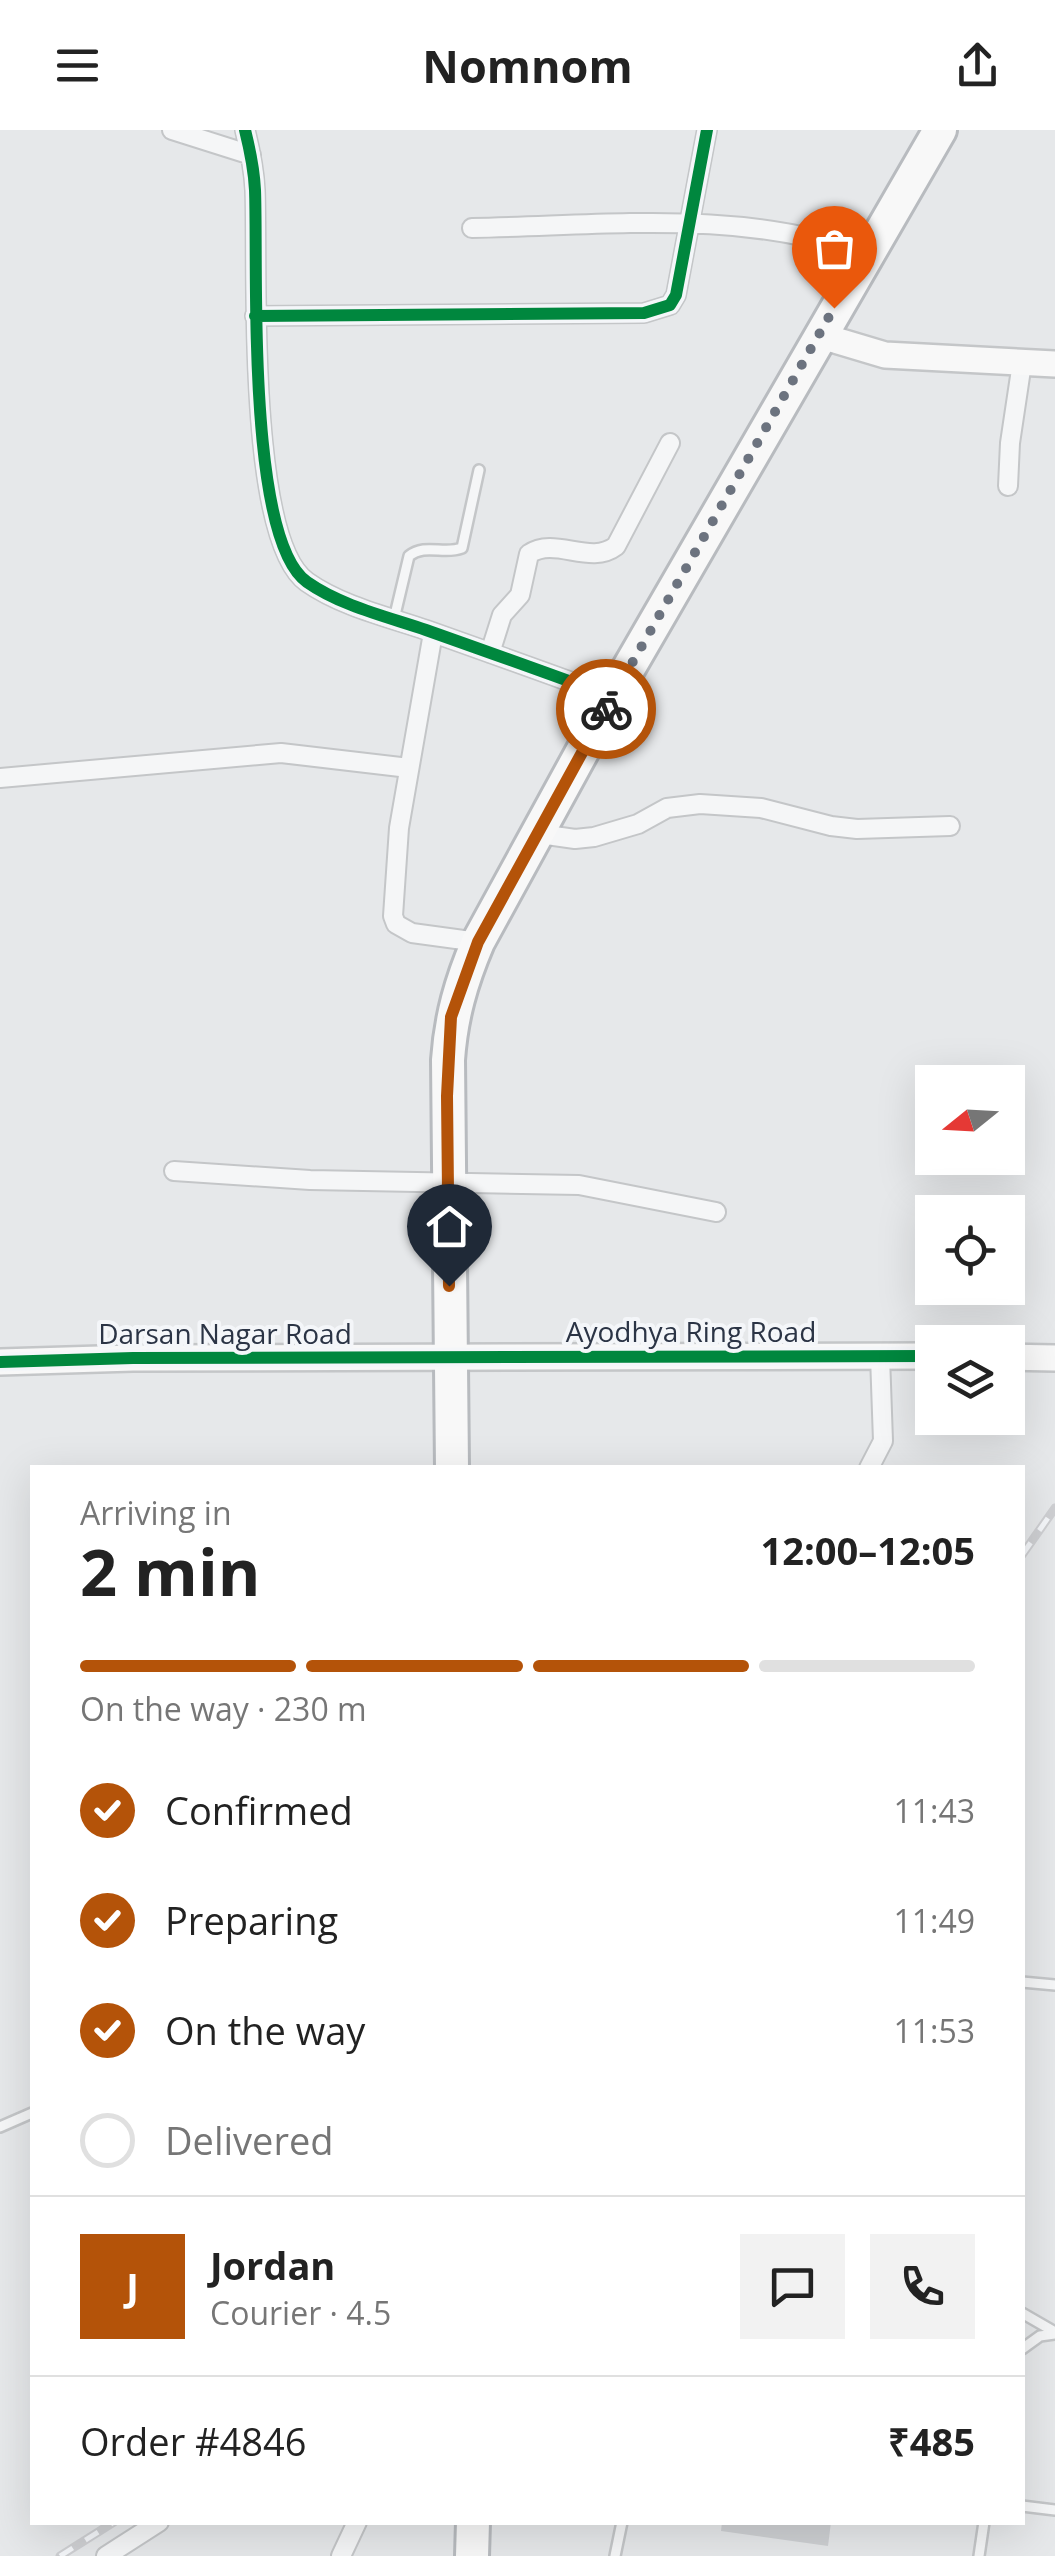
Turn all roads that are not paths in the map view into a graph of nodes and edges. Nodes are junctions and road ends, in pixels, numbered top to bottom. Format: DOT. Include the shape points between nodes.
graph roads {
  1 [pos="172,130"];
  2 [pos="245,130"];
  3 [pos="707,130"];
  4 [pos="940,130"];
  5 [pos="251,155"];
  6 [pos="688,224"];
  7 [pos="472,228"];
  8 [pos="865,254"];
  9 [pos="256,316"];
  10 [pos="818,336"];
  11 [pos="1022,363"];
  12 [pos="1055,364"];
  13 [pos="670,443"];
  14 [pos="479,470"];
  15 [pos="1008,486"];
  16 [pos="394,619"];
  17 [pos="433,633"];
  18 [pos="490,652"];
  19 [pos="612,697"];
  20 [pos="408,768"];
  21 [pos="0,778"];
  22 [pos="950,826"];
  23 [pos="540,834"];
  24 [pos="478,942"];
  25 [pos="174,1171"];
  26 [pos="448,1185"];
  27 [pos="716,1212"];
  28 [pos="880,1356"];
  29 [pos="915,1356"];
  30 [pos="450,1357"];
  31 [pos="1025,1357"];
  32 [pos="1055,1358"];
  33 [pos="0,1362"];
  34 [pos="452,1465"];
  35 [pos="870,1465"];
  36 [pos="1025,1982"];
  37 [pos="1055,1984"];
  38 [pos="30,2114"];
  39 [pos="0,2127"];
  40 [pos="1025,2315"];
  41 [pos="1055,2333"];
  42 [pos="1025,2347"];
  43 [pos="1025,2506"];
  44 [pos="1055,2510"];
  45 [pos="154,2525"];
  46 [pos="356,2525"];
  47 [pos="473,2525"];
  48 [pos="621,2525"];
  49 [pos="984,2525"];
  50 [pos="106,2556"];
  51 [pos="342,2556"];
  52 [pos="472,2556"];
  53 [pos="615,2556"];
  54 [pos="980,2556"];
  1 -- 5 [label="street"];
  2 -- 5 [label="street"];
  3 -- 6 [label="street"];
  4 -- 8 [label="highway"];
  5 -- 9 [label="street"];
  6 -- 7 [label="street"];
  6 -- 8 [label="street" via="794,232"];
  6 -- 9 [label="street" via="676,295 670,305 644,313"];
  8 -- 10 [label="highway"];
  9 -- 16 [label="street" via="273,502 292,566 324,591"];
  10 -- 11 [label="street" via="885,355"];
  10 -- 19 [label="highway"];
  11 -- 12 [label="street"];
  11 -- 15 [label="street"];
  13 -- 18 [label="street" via="616,546 598,554 541,548 529,554 520,595 502,615"];
  14 -- 16 [label="lane" via="462,548 410,556"];
  16 -- 17 [label="street"];
  17 -- 18 [label="street"];
  17 -- 20 [label="street"];
  18 -- 19 [label="street"];
  19 -- 23 [label="highway"];
  20 -- 21 [label="street" via="281,753"];
  20 -- 24 [label="street" via="396,924"];
  22 -- 23 [label="street" via="857,829 761,808 700,804 667,808 594,837"];
  23 -- 24 [label="highway"];
  24 -- 26 [label="highway" via="451,1017"];
  25 -- 26 [label="street"];
  26 -- 27 [label="street" via="579,1185"];
  26 -- 30 [label="highway"];
  28 -- 29 [label="street, Ayodhya Ring Road"];
  28 -- 30 [label="street, Ayodhya Ring Road"];
  28 -- 35 [label="street" via="883,1441"];
  30 -- 33 [label="street, Darsan Nagar Road"];
  30 -- 34 [label="highway"];
  31 -- 32 [label="street"];
  36 -- 37 [label="lane"];
  38 -- 39 [label="lane"];
  40 -- 41 [label="lane"];
  41 -- 42 [label="lane"];
  43 -- 44 [label="lane"];
  45 -- 50 [label="street"];
  46 -- 51 [label="street"];
  47 -- 52 [label="highway"];
  48 -- 53 [label="lane"];
  49 -- 54 [label="lane"];
}
